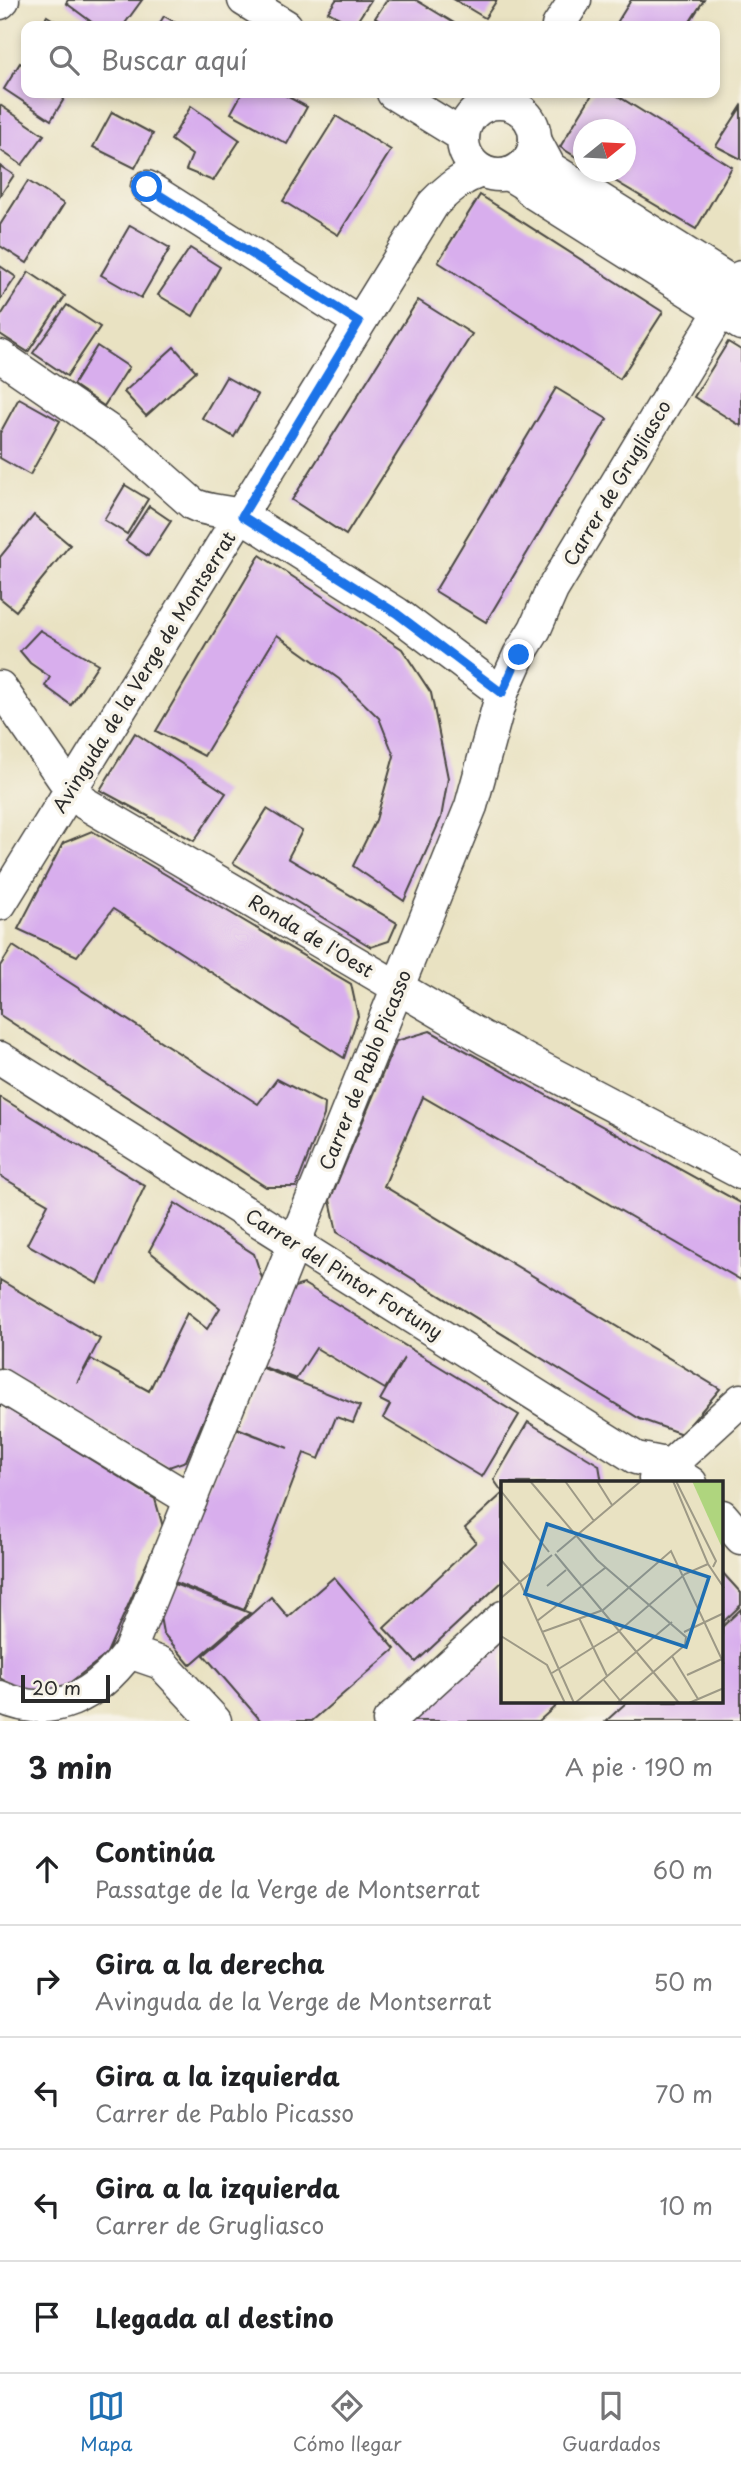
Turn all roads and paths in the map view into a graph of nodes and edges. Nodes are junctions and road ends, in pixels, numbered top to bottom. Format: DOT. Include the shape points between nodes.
graph roads {
  1 [pos="244,0"];
  2 [pos="575,0"];
  3 [pos="278,21"];
  4 [pos="561,21"];
  5 [pos="401,98"];
  6 [pos="494,100"];
  7 [pos="532,118"];
  8 [pos="463,136"];
  9 [pos="495,172"];
  10 [pos="147,187"];
  11 [pos="736,297"];
  12 [pos="359,322"];
  13 [pos="0,356"];
  14 [pos="242,516"];
  15 [pos="0,687"];
  16 [pos="502,693"];
  17 [pos="71,790"];
  18 [pos="0,904"];
  19 [pos="398,988"];
  20 [pos="0,1058"];
  21 [pos="741,1173"];
  22 [pos="296,1244"];
  23 [pos="0,1385"];
  24 [pos="741,1400"];
  25 [pos="670,1478"];
  26 [pos="191,1500"];
  27 [pos="724,1518"];
  28 [pos="741,1538"];
  29 [pos="501,1619"];
  30 [pos="129,1652"];
  31 [pos="0,1696"];
  32 [pos="215,1721"];
  33 [pos="389,1721"];
  1 -- 3 [label="street"];
  2 -- 4 [label="street"];
  5 -- 8 [label="street"];
  6 -- 7 [label="street"];
  6 -- 8 [label="street" via="477,110"];
  7 -- 9 [label="street" via="528,160 519,169"];
  7 -- 11 [label="street" via="550,168"];
  8 -- 9 [label="street" via="472,163"];
  9 -- 11 [label="street"];
  9 -- 12 [label="street, Avinguda de la Verge de Montserrat" via="469,175 433,204"];
  10 -- 12 [label="street"];
  11 -- 16 [label="street, Carrer de Grugliasco" via="552,590"];
  12 -- 14 [label="street, Avinguda de la Verge de Montserrat"];
  13 -- 14 [label="street" via="115,435 193,504"];
  14 -- 16 [label="street" via="396,613"];
  14 -- 17 [label="street, Avinguda de la Verge de Montserrat"];
  15 -- 17 [label="street, Ronda de l'Oest"];
  16 -- 19 [label="street, Carrer de Pablo Picasso" via="471,806"];
  17 -- 18 [label="street, Avinguda de la Verge de Montserrat"];
  17 -- 19 [label="street, Ronda de l'Oest" via="86,804"];
  19 -- 21 [label="street, Ronda de l'Oest"];
  19 -- 22 [label="street, Carrer de Pablo Picasso"];
  20 -- 22 [label="street, Carrer del Pintor Fortuny"];
  22 -- 25 [label="street, Carrer del Pintor Fortuny" via="636,1458 661,1463"];
  22 -- 26 [label="street, Carrer de Pablo Picasso"];
  23 -- 26 [label="street"];
  24 -- 25 [label="street"];
  26 -- 30 [label="street, Carrer de Pablo Picasso"];
  27 -- 28 [label="street"];
  29 -- 33 [label="street"];
  30 -- 31 [label="street, Carrer de Pablo Picasso" via="92,1691 62,1707 33,1710"];
  30 -- 32 [label="street" via="161,1663"];
}
